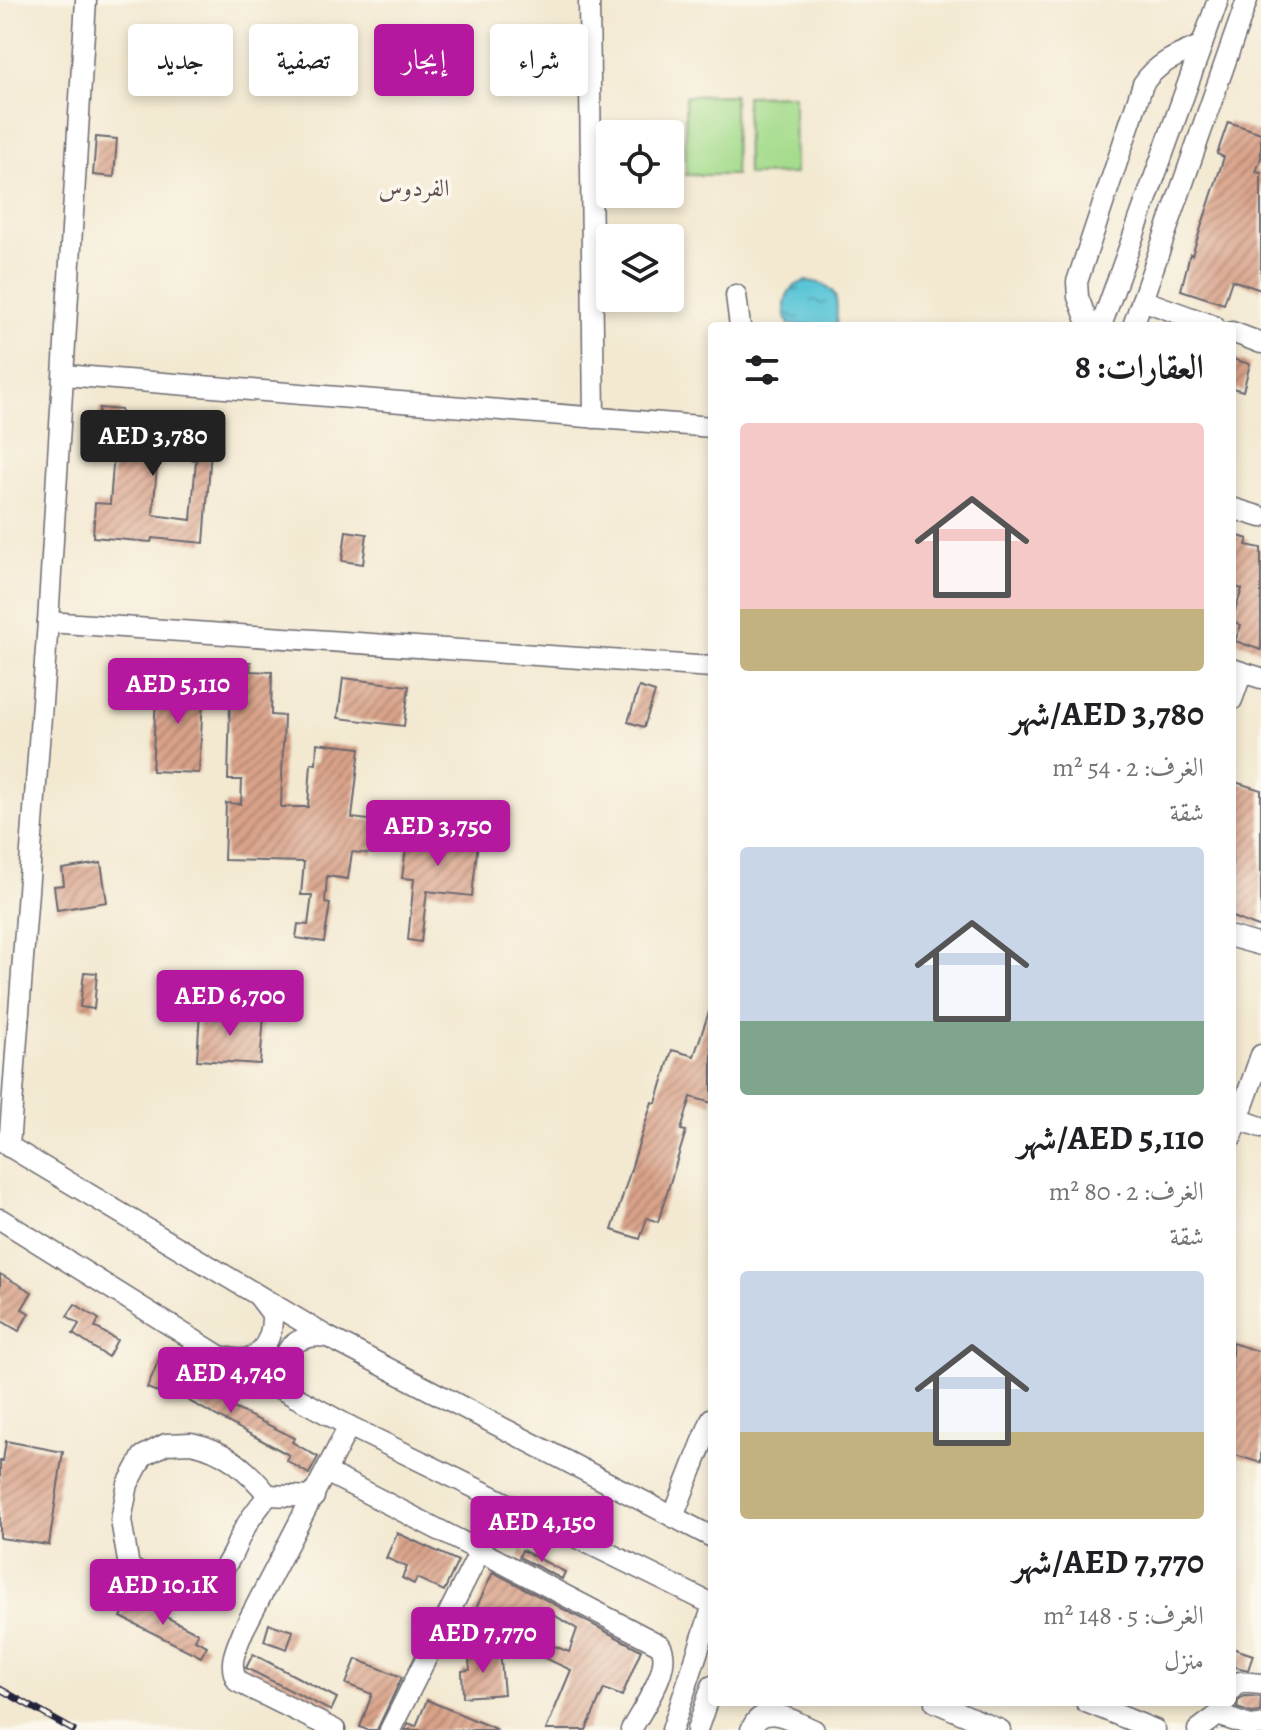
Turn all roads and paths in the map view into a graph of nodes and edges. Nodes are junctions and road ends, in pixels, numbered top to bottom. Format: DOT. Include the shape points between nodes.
graph roads {
  1 [pos="86,0"];
  2 [pos="589,0"];
  3 [pos="1218,0"];
  4 [pos="1251,9"];
  5 [pos="1202,45"];
  6 [pos="736,295"];
  7 [pos="1142,300"];
  8 [pos="739,322"];
  9 [pos="1087,322"];
  10 [pos="1102,322"];
  11 [pos="1134,322"];
  12 [pos="1203,322"];
  13 [pos="1236,334"];
  14 [pos="1261,343"];
  15 [pos="64,375"];
  16 [pos="594,418"];
  17 [pos="708,427"];
  18 [pos="1236,509"];
  19 [pos="1261,517"];
  20 [pos="48,622"];
  21 [pos="708,667"];
  22 [pos="1245,673"];
  23 [pos="1236,692"];
  24 [pos="1236,938"];
  25 [pos="1261,945"];
  26 [pos="1261,1055"];
  27 [pos="1236,1119"];
  28 [pos="1236,1124"];
  29 [pos="1261,1127"];
  30 [pos="5,1144"];
  31 [pos="0,1219"];
  32 [pos="257,1295"];
  33 [pos="328,1337"];
  34 [pos="218,1355"];
  35 [pos="295,1397"];
  36 [pos="349,1426"];
  37 [pos="708,1441"];
  38 [pos="326,1472"];
  39 [pos="268,1495"];
  40 [pos="314,1497"];
  41 [pos="673,1517"];
  42 [pos="708,1531"];
  43 [pos="480,1551"];
  44 [pos="708,1604"];
  45 [pos="708,1618"];
  46 [pos="1261,1684"];
  47 [pos="1236,1686"];
  48 [pos="708,1698"];
  49 [pos="944,1706"];
  50 [pos="1096,1706"];
  51 [pos="1222,1708"];
  52 [pos="1261,1725"];
  53 [pos="335,1730"];
  54 [pos="390,1730"];
  55 [pos="631,1730"];
  56 [pos="672,1730"];
  57 [pos="697,1730"];
  58 [pos="751,1730"];
  59 [pos="814,1730"];
  60 [pos="1000,1730"];
  61 [pos="1155,1730"];
  62 [pos="1198,1730"];
  1 -- 15 [label="street"];
  2 -- 16 [label="street"];
  3 -- 5 [label="street"];
  4 -- 7 [label="street"];
  5 -- 9 [label="street" via="1163,62 1143,84 1077,282"];
  5 -- 10 [label="street"];
  6 -- 8 [label="street"];
  7 -- 11 [label="street"];
  7 -- 12 [label="street"];
  13 -- 14 [label="street"];
  15 -- 16 [label="street"];
  15 -- 20 [label="street"];
  16 -- 17 [label="street"];
  18 -- 19 [label="street"];
  20 -- 21 [label="street"];
  20 -- 30 [label="street"];
  22 -- 23 [label="street"];
  24 -- 25 [label="street"];
  26 -- 27 [label="street"];
  28 -- 29 [label="street"];
  30 -- 32 [label="street"];
  31 -- 34 [label="street"];
  32 -- 33 [label="street"];
  32 -- 34 [label="street" via="272,1314 266,1344 242,1361"];
  33 -- 35 [label="street" via="300,1339 286,1354 282,1372"];
  33 -- 41 [label="street"];
  34 -- 35 [label="street"];
  35 -- 36 [label="street"];
  36 -- 38 [label="street"];
  36 -- 44 [label="street"];
  37 -- 41 [label="street"];
  38 -- 40 [label="street"];
  38 -- 43 [label="street"];
  39 -- 39 [label="street" via="213,1584 185,1592 129,1567 121,1520 128,1484 143,1456 166,1444 215,1448 250,1473"];
  39 -- 40 [label="street"];
  40 -- 53 [label="street" via="243,1631 233,1674 238,1682"];
  41 -- 42 [label="street"];
  43 -- 54 [label="street"];
  43 -- 55 [label="street" via="660,1645 666,1660"];
  45 -- 56 [label="street"];
  46 -- 47 [label="street"];
  48 -- 57 [label="street"];
  49 -- 60 [label="street"];
  50 -- 61 [label="street"];
  51 -- 52 [label="street" via="1250,1726"];
  51 -- 62 [label="street"];
  58 -- 59 [label="street" via="763,1714 775,1714"];
}
